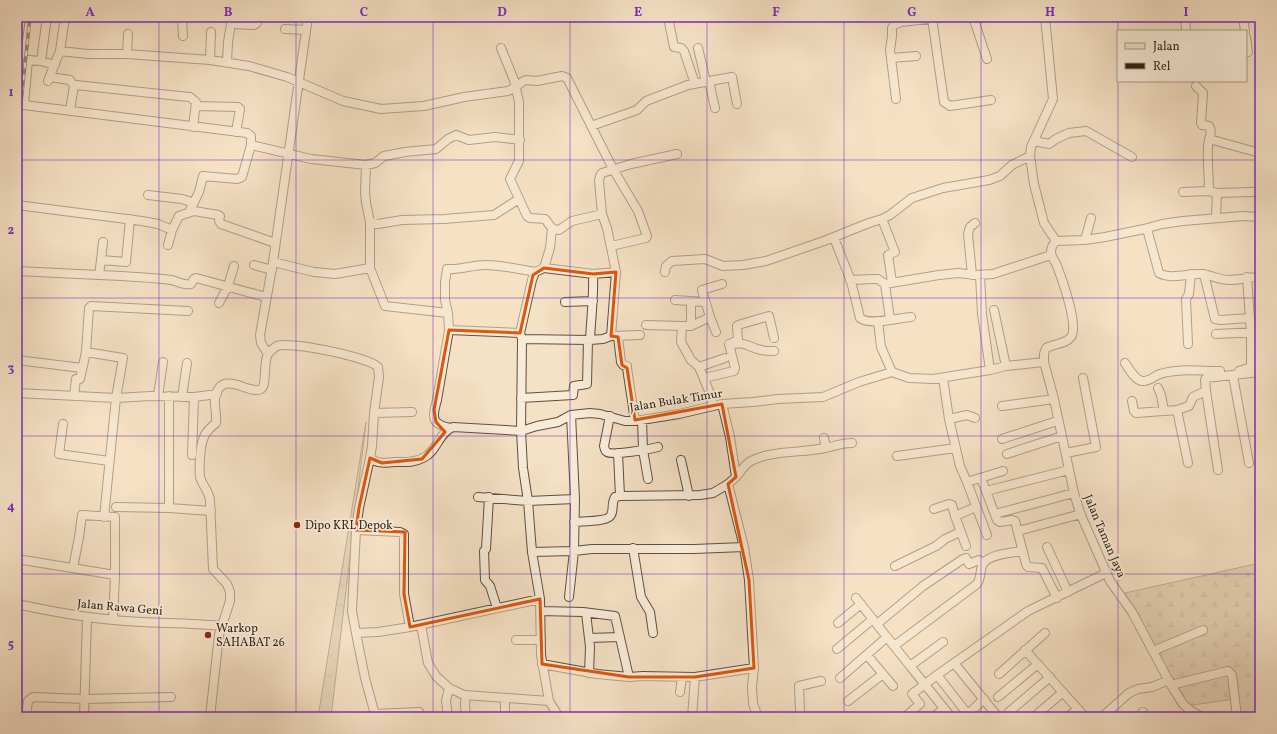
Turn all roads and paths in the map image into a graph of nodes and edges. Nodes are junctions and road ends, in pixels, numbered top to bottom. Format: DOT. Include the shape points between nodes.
graph roads {
  1 [pos="20,17"];
  2 [pos="46,17"];
  3 [pos="65,17"];
  4 [pos="182,17"];
  5 [pos="257,17"];
  6 [pos="308,17"];
  7 [pos="668,17"];
  8 [pos="945,17"];
  9 [pos="973,17"];
  10 [pos="1045,17"];
  11 [pos="1185,17"];
  12 [pos="1243,17"];
  13 [pos="932,18"];
  14 [pos="901,19"];
  15 [pos="285,29"];
  16 [pos="306,30"];
  17 [pos="1186,30"];
  18 [pos="1245,30"];
  19 [pos="211,32"];
  20 [pos="128,34"];
  21 [pos="183,36"];
  22 [pos="17,40"];
  23 [pos="1247,44"];
  24 [pos="502,48"];
  25 [pos="698,48"];
  26 [pos="60,51"];
  27 [pos="1248,52"];
  28 [pos="127,54"];
  29 [pos="916,56"];
  30 [pos="891,58"];
  31 [pos="987,58"];
  32 [pos="210,60"];
  33 [pos="41,61"];
  34 [pos="227,62"];
  35 [pos="55,65"];
  36 [pos="708,81"];
  37 [pos="300,82"];
  38 [pos="695,84"];
  39 [pos="74,86"];
  40 [pos="1196,86"];
  41 [pos="516,87"];
  42 [pos="896,99"];
  43 [pos="991,100"];
  44 [pos="737,104"];
  45 [pos="196,106"];
  46 [pos="715,108"];
  47 [pos="70,110"];
  48 [pos="193,126"];
  49 [pos="591,126"];
  50 [pos="236,132"];
  51 [pos="1209,139"];
  52 [pos="520,140"];
  53 [pos="251,145"];
  54 [pos="1031,149"];
  55 [pos="289,153"];
  56 [pos="1260,153"];
  57 [pos="676,154"];
  58 [pos="1132,156"];
  59 [pos="366,165"];
  60 [pos="613,169"];
  61 [pos="1183,192"];
  62 [pos="1213,192"];
  63 [pos="1253,192"];
  64 [pos="148,195"];
  65 [pos="519,199"];
  66 [pos="194,203"];
  67 [pos="17,205"];
  68 [pos="189,212"];
  69 [pos="602,214"];
  70 [pos="1260,217"];
  71 [pos="1091,218"];
  72 [pos="1216,218"];
  73 [pos="130,219"];
  74 [pos="882,219"];
  75 [pos="370,222"];
  76 [pos="975,223"];
  77 [pos="1147,228"];
  78 [pos="552,229"];
  79 [pos="172,230"];
  80 [pos="834,238"];
  81 [pos="1085,240"];
  82 [pos="1056,241"];
  83 [pos="104,242"];
  84 [pos="275,243"];
  85 [pos="168,245"];
  86 [pos="611,246"];
  87 [pos="1051,255"];
  88 [pos="101,260"];
  89 [pos="254,265"];
  90 [pos="234,266"];
  91 [pos="272,266"];
  92 [pos="370,268"];
  93 [pos="544,268"];
  94 [pos="17,271"];
  95 [pos="534,272"];
  96 [pos="616,272"];
  97 [pos="665,272"];
  98 [pos="99,274"];
  99 [pos="593,274"];
  100 [pos="1191,274"];
  101 [pos="1204,274"];
  102 [pos="976,275"];
  103 [pos="1260,276"];
  104 [pos="1247,277"];
  105 [pos="850,280"];
  106 [pos="889,283"];
  107 [pos="722,284"];
  108 [pos="228,286"];
  109 [pos="266,297"];
  110 [pos="675,300"];
  111 [pos="593,301"];
  112 [pos="690,301"];
  113 [pos="565,302"];
  114 [pos="705,302"];
  115 [pos="219,303"];
  116 [pos="994,310"];
  117 [pos="188,311"];
  118 [pos="448,313"];
  119 [pos="911,316"];
  120 [pos="710,317"];
  121 [pos="1250,318"];
  122 [pos="890,319"];
  123 [pos="878,321"];
  124 [pos="646,326"];
  125 [pos="682,326"];
  126 [pos="691,326"];
  127 [pos="449,330"];
  128 [pos="716,332"];
  129 [pos="1251,332"];
  130 [pos="1260,332"];
  131 [pos="1216,334"];
  132 [pos="640,335"];
  133 [pos="521,336"];
  134 [pos="614,337"];
  135 [pos="774,338"];
  136 [pos="589,340"];
  137 [pos="729,344"];
  138 [pos="1188,344"];
  139 [pos="774,351"];
  140 [pos="86,352"];
  141 [pos="268,354"];
  142 [pos="725,358"];
  143 [pos="17,360"];
  144 [pos="163,362"];
  145 [pos="1044,362"];
  146 [pos="187,363"];
  147 [pos="1125,363"];
  148 [pos="1006,366"];
  149 [pos="699,367"];
  150 [pos="1260,367"];
  151 [pos="82,368"];
  152 [pos="1251,368"];
  153 [pos="990,370"];
  154 [pos="892,372"];
  155 [pos="1260,372"];
  156 [pos="1233,376"];
  157 [pos="704,378"];
  158 [pos="943,378"];
  159 [pos="1083,378"];
  160 [pos="1158,388"];
  161 [pos="1206,391"];
  162 [pos="17,393"];
  163 [pos="217,394"];
  164 [pos="74,396"];
  165 [pos="158,396"];
  166 [pos="169,396"];
  167 [pos="182,397"];
  168 [pos="194,397"];
  169 [pos="116,398"];
  170 [pos="521,398"];
  171 [pos="1054,399"];
  172 [pos="1132,401"];
  173 [pos="717,405"];
  174 [pos="1002,406"];
  175 [pos="1177,410"];
  176 [pos="1164,411"];
  177 [pos="412,412"];
  178 [pos="374,413"];
  179 [pos="571,416"];
  180 [pos="610,416"];
  181 [pos="975,418"];
  182 [pos="949,419"];
  183 [pos="639,420"];
  184 [pos="1057,421"];
  185 [pos="63,424"];
  186 [pos="450,428"];
  187 [pos="521,431"];
  188 [pos="1062,436"];
  189 [pos="824,438"];
  190 [pos="1002,438"];
  191 [pos="852,443"];
  192 [pos="658,447"];
  193 [pos="826,448"];
  194 [pos="956,448"];
  195 [pos="643,450"];
  196 [pos="618,453"];
  197 [pos="1066,453"];
  198 [pos="1007,454"];
  199 [pos="192,455"];
  200 [pos="897,456"];
  201 [pos="370,458"];
  202 [pos="681,460"];
  203 [pos="109,461"];
  204 [pos="1188,463"];
  205 [pos="1249,463"];
  206 [pos="1069,470"];
  207 [pos="1218,470"];
  208 [pos="1003,471"];
  209 [pos="736,477"];
  210 [pos="981,478"];
  211 [pos="648,479"];
  212 [pos="967,482"];
  213 [pos="728,484"];
  214 [pos="986,491"];
  215 [pos="1074,493"];
  216 [pos="620,496"];
  217 [pos="689,496"];
  218 [pos="478,497"];
  219 [pos="489,497"];
  220 [pos="575,499"];
  221 [pos="528,501"];
  222 [pos="116,507"];
  223 [pos="976,507"];
  224 [pos="169,508"];
  225 [pos="934,509"];
  226 [pos="211,511"];
  227 [pos="995,514"];
  228 [pos="1081,514"];
  229 [pos="955,516"];
  230 [pos="104,517"];
  231 [pos="574,522"];
  232 [pos="356,530"];
  233 [pos="1018,531"];
  234 [pos="960,532"];
  235 [pos="987,535"];
  236 [pos="966,546"];
  237 [pos="744,547"];
  238 [pos="1047,547"];
  239 [pos="633,548"];
  240 [pos="574,551"];
  241 [pos="1022,551"];
  242 [pos="532,552"];
  243 [pos="17,559"];
  244 [pos="982,564"];
  245 [pos="895,566"];
  246 [pos="73,568"];
  247 [pos="1106,573"];
  248 [pos="115,575"];
  249 [pos="1068,592"];
  250 [pos="569,597"];
  251 [pos="1057,598"];
  252 [pos="540,599"];
  253 [pos="17,604"];
  254 [pos="497,608"];
  255 [pos="540,611"];
  256 [pos="586,613"];
  257 [pos="87,617"];
  258 [pos="113,620"];
  259 [pos="875,622"];
  260 [pos="838,623"];
  261 [pos="421,625"];
  262 [pos="221,626"];
  263 [pos="410,627"];
  264 [pos="1203,630"];
  265 [pos="356,633"];
  266 [pos="653,633"];
  267 [pos="1045,633"];
  268 [pos="620,637"];
  269 [pos="887,637"];
  270 [pos="589,638"];
  271 [pos="516,640"];
  272 [pos="541,640"];
  273 [pos="943,642"];
  274 [pos="894,646"];
  275 [pos="837,649"];
  276 [pos="1025,650"];
  277 [pos="1153,651"];
  278 [pos="867,655"];
  279 [pos="954,663"];
  280 [pos="542,664"];
  281 [pos="1038,664"];
  282 [pos="910,666"];
  283 [pos="754,668"];
  284 [pos="589,673"];
  285 [pos="883,674"];
  286 [pos="999,674"];
  287 [pos="937,675"];
  288 [pos="629,677"];
  289 [pos="682,677"];
  290 [pos="695,677"];
  291 [pos="1050,677"];
  292 [pos="840,678"];
  293 [pos="820,681"];
  294 [pos="1170,683"];
  295 [pos="924,684"];
  296 [pos="893,686"];
  297 [pos="449,688"];
  298 [pos="680,692"];
  299 [pos="1063,692"];
  300 [pos="466,695"];
  301 [pos="171,697"];
  302 [pos="998,697"];
  303 [pos="506,698"];
  304 [pos="84,699"];
  305 [pos="984,700"];
  306 [pos="549,701"];
  307 [pos="848,701"];
  308 [pos="944,708"];
  309 [pos="1078,709"];
  310 [pos="1009,712"];
  311 [pos="965,715"];
  312 [pos="374,716"];
  313 [pos="26,717"];
  314 [pos="84,717"];
  315 [pos="210,717"];
  316 [pos="420,717"];
  317 [pos="448,717"];
  318 [pos="466,717"];
  319 [pos="505,717"];
  320 [pos="559,717"];
  321 [pos="692,717"];
  322 [pos="758,717"];
  323 [pos="802,717"];
  324 [pos="905,717"];
  325 [pos="934,717"];
  326 [pos="952,717"];
  327 [pos="998,717"];
  328 [pos="1034,717"];
  329 [pos="1068,717"];
  330 [pos="1086,717"];
  331 [pos="1102,717"];
  332 [pos="1202,717"];
  333 [pos="1237,717"];
  1 -- 22 [label="main road"];
  2 -- 33 [label="street"];
  3 -- 26 [label="street"];
  4 -- 21 [label="street"];
  5 -- 34 [label="street" via="257,23 254,25 231,24"];
  6 -- 16 [label="street"];
  7 -- 38 [label="street" via="674,47 684,51"];
  8 -- 13 [label="street"];
  9 -- 31 [label="street"];
  10 -- 54 [label="street" via="1053,99"];
  11 -- 17 [label="street"];
  12 -- 18 [label="street"];
  13 -- 14 [label="street"];
  13 -- 43 [label="street" via="944,102 950,106"];
  14 -- 30 [label="street" via="892,28"];
  15 -- 16 [label="street"];
  16 -- 37 [label="street"];
  19 -- 32 [label="street"];
  20 -- 28 [label="street"];
  23 -- 27 [label="street"];
  24 -- 41 [label="street"];
  25 -- 36 [label="street"];
  26 -- 28 [label="street"];
  26 -- 35 [label="street"];
  28 -- 32 [label="street"];
  29 -- 30 [label="street"];
  30 -- 42 [label="street"];
  32 -- 34 [label="street"];
  33 -- 35 [label="street"];
  33 -- 47 [label="street" via="28,60 24,105"];
  34 -- 37 [label="street" via="275,73"];
  35 -- 39 [label="street" via="49,79 70,80"];
  36 -- 38 [label="street"];
  36 -- 44 [label="street" via="732,77"];
  36 -- 46 [label="street"];
  37 -- 41 [label="street" via="342,101 381,109 424,106 508,91"];
  37 -- 55 [label="street"];
  38 -- 49 [label="street" via="646,101 637,110"];
  39 -- 45 [label="street" via="190,97"];
  39 -- 47 [label="street"];
  40 -- 51 [label="street" via="1203,93 1201,123 1211,129"];
  41 -- 49 [label="street" via="522,82 562,76 567,78"];
  41 -- 52 [label="street"];
  45 -- 48 [label="street"];
  45 -- 50 [label="street" via="240,107"];
  47 -- 48 [label="street"];
  48 -- 50 [label="street"];
  49 -- 60 [label="street"];
  50 -- 53 [label="street" via="250,134"];
  51 -- 56 [label="street"];
  51 -- 62 [label="street" via="1207,152"];
  52 -- 59 [label="street" via="495,137 469,140 456,135 436,149 382,157"];
  52 -- 65 [label="street" via="519,161 510,179"];
  53 -- 55 [label="street"];
  53 -- 66 [label="street" via="242,177 237,179 203,176"];
  54 -- 58 [label="street" via="1049,144 1065,134 1086,131"];
  54 -- 74 [label="street" via="1000,176 943,188 912,198"];
  54 -- 82 [label="street" via="1034,184 1044,223"];
  55 -- 59 [label="street" via="312,159"];
  55 -- 84 [label="street"];
  57 -- 60 [label="street"];
  59 -- 75 [label="street" via="365,197"];
  60 -- 69 [label="street" via="600,176"];
  60 -- 86 [label="street" via="638,211 647,236"];
  61 -- 62 [label="street"];
  62 -- 63 [label="street"];
  62 -- 72 [label="street"];
  64 -- 66 [label="street"];
  65 -- 75 [label="street" via="494,215 402,220 378,224"];
  65 -- 78 [label="street" via="527,216 545,219"];
  66 -- 68 [label="street"];
  67 -- 73 [label="street"];
  68 -- 79 [label="street" via="179,216"];
  68 -- 84 [label="street" via="218,215 221,224"];
  69 -- 78 [label="street" via="572,221 559,230"];
  69 -- 86 [label="street"];
  70 -- 72 [label="street"];
  71 -- 81 [label="street"];
  72 -- 77 [label="street"];
  73 -- 79 [label="street" via="158,224"];
  73 -- 88 [label="street" via="126,262"];
  74 -- 80 [label="street"];
  74 -- 106 [label="street" via="895,252 888,255"];
  75 -- 92 [label="street"];
  76 -- 102 [label="street" via="970,227 968,234"];
  77 -- 81 [label="street"];
  77 -- 100 [label="street" via="1159,273 1165,276"];
  78 -- 93 [label="street"];
  79 -- 85 [label="street"];
  80 -- 97 [label="street" via="752,264 723,266 705,259 672,261 666,266"];
  80 -- 105 [label="street"];
  81 -- 82 [label="street"];
  82 -- 87 [label="street" via="1051,247"];
  83 -- 88 [label="street"];
  84 -- 91 [label="street"];
  86 -- 96 [label="street"];
  87 -- 102 [label="street" via="993,274"];
  87 -- 145 [label="street" via="1072,315 1073,331 1069,339 1046,348"];
  88 -- 98 [label="street"];
  89 -- 91 [label="street"];
  90 -- 108 [label="street"];
  91 -- 92 [label="street" via="335,274"];
  91 -- 109 [label="street"];
  92 -- 118 [label="street" via="385,306"];
  93 -- 95 [label="street"];
  93 -- 99 [label="street"];
  94 -- 98 [label="street"];
  95 -- 118 [label="street" via="485,265 447,269 445,300"];
  95 -- 133 [label="street"];
  96 -- 99 [label="street"];
  96 -- 134 [label="street"];
  98 -- 108 [label="street" via="173,280 188,285 196,278"];
  99 -- 111 [label="street"];
  100 -- 101 [label="street"];
  100 -- 138 [label="street" via="1186,299"];
  101 -- 104 [label="street" via="1228,280"];
  101 -- 121 [label="street" via="1215,319"];
  102 -- 106 [label="street" via="952,274"];
  102 -- 153 [label="street"];
  103 -- 104 [label="street"];
  104 -- 121 [label="street"];
  105 -- 106 [label="street" via="878,279"];
  105 -- 123 [label="street" via="860,318 864,321"];
  106 -- 122 [label="street"];
  107 -- 114 [label="street" via="702,290"];
  108 -- 109 [label="street"];
  108 -- 115 [label="street"];
  109 -- 141 [label="street" via="260,335"];
  110 -- 112 [label="street"];
  111 -- 113 [label="street"];
  111 -- 136 [label="street"];
  112 -- 114 [label="street"];
  112 -- 126 [label="street"];
  114 -- 120 [label="street"];
  116 -- 148 [label="street"];
  117 -- 140 [label="street" via="91,306"];
  118 -- 127 [label="street"];
  119 -- 122 [label="street"];
  120 -- 126 [label="street"];
  120 -- 128 [label="street"];
  121 -- 129 [label="street"];
  122 -- 123 [label="street"];
  123 -- 154 [label="street" via="880,347"];
  124 -- 125 [label="street"];
  125 -- 126 [label="street"];
  125 -- 149 [label="street" via="681,342 691,360"];
  127 -- 133 [label="street"];
  127 -- 186 [label="street" via="434,410 439,426"];
  129 -- 130 [label="street"];
  129 -- 131 [label="street"];
  129 -- 152 [label="street"];
  132 -- 134 [label="street"];
  133 -- 136 [label="street"];
  133 -- 170 [label="street"];
  134 -- 136 [label="street"];
  134 -- 183 [label="street" via="621,362 628,368"];
  135 -- 137 [label="street" via="768,313 738,324 738,340"];
  136 -- 170 [label="street" via="587,384 574,386 573,394 570,396"];
  137 -- 139 [label="street" via="749,344 760,350"];
  137 -- 157 [label="street" via="734,372"];
  140 -- 151 [label="street"];
  140 -- 169 [label="street" via="123,358"];
  141 -- 163 [label="street" via="264,368 264,386 261,389 255,391 228,384 218,389"];
  141 -- 178 [label="street" via="278,346 293,345 348,356 376,365 379,377"];
  142 -- 149 [label="street"];
  143 -- 151 [label="street"];
  144 -- 165 [label="street"];
  145 -- 148 [label="street"];
  145 -- 171 [label="street, Jalan Taman Jaya"];
  146 -- 167 [label="street"];
  147 -- 152 [label="street" via="1136,377 1143,381 1159,374 1188,370 1239,371"];
  148 -- 153 [label="street"];
  149 -- 157 [label="street"];
  150 -- 152 [label="street"];
  151 -- 164 [label="street" via="80,379 76,379"];
  153 -- 158 [label="street"];
  154 -- 158 [label="street" via="909,378"];
  154 -- 173 [label="street, Jalan Bulak Timur" via="823,397"];
  155 -- 156 [label="street"];
  156 -- 161 [label="street" via="1206,378"];
  156 -- 205 [label="street"];
  157 -- 173 [label="street"];
  158 -- 182 [label="street"];
  159 -- 197 [label="street" via="1096,447"];
  160 -- 176 [label="street"];
  161 -- 175 [label="street" via="1193,397 1189,406"];
  161 -- 207 [label="street"];
  162 -- 164 [label="street"];
  163 -- 168 [label="street"];
  163 -- 226 [label="street" via="216,423 207,430 204,437 200,468 200,477 209,493"];
  164 -- 169 [label="street"];
  165 -- 166 [label="street"];
  165 -- 169 [label="street"];
  166 -- 167 [label="street"];
  166 -- 224 [label="street"];
  167 -- 168 [label="street"];
  168 -- 199 [label="street"];
  169 -- 203 [label="street"];
  170 -- 187 [label="street"];
  171 -- 174 [label="street"];
  171 -- 184 [label="street, Jalan Taman Jaya"];
  172 -- 176 [label="street" via="1136,413"];
  173 -- 183 [label="street, Jalan Bulak Timur"];
  173 -- 209 [label="street" via="730,437"];
  175 -- 176 [label="street"];
  175 -- 204 [label="street"];
  177 -- 178 [label="street"];
  178 -- 201 [label="street"];
  179 -- 180 [label="street, Jalan Bulak Timur" via="590,413"];
  179 -- 187 [label="street, Jalan Bulak Timur" via="558,422"];
  179 -- 220 [label="street"];
  180 -- 183 [label="street, Jalan Bulak Timur" via="625,421"];
  180 -- 196 [label="street" via="604,446 610,453"];
  181 -- 182 [label="street" via="967,415"];
  182 -- 194 [label="street"];
  183 -- 195 [label="street"];
  184 -- 188 [label="street, Jalan Taman Jaya"];
  184 -- 190 [label="street"];
  185 -- 203 [label="street" via="59,454"];
  186 -- 187 [label="street, Jalan Bulak Timur"];
  186 -- 201 [label="street" via="432,452 422,459 382,463"];
  187 -- 221 [label="street"];
  188 -- 197 [label="street, Jalan Taman Jaya"];
  188 -- 198 [label="street"];
  189 -- 193 [label="street"];
  191 -- 193 [label="street" via="841,443"];
  192 -- 195 [label="street"];
  193 -- 209 [label="street" via="760,457 750,462"];
  194 -- 200 [label="street"];
  194 -- 212 [label="street"];
  195 -- 196 [label="street"];
  195 -- 211 [label="street"];
  196 -- 216 [label="street"];
  197 -- 206 [label="street, Jalan Taman Jaya"];
  201 -- 232 [label="street"];
  202 -- 217 [label="street"];
  203 -- 230 [label="street"];
  206 -- 214 [label="street"];
  206 -- 215 [label="street, Jalan Taman Jaya"];
  208 -- 210 [label="street"];
  209 -- 213 [label="street"];
  210 -- 212 [label="street"];
  210 -- 214 [label="street"];
  212 -- 223 [label="street"];
  213 -- 217 [label="street" via="713,492"];
  213 -- 237 [label="street"];
  214 -- 227 [label="street"];
  215 -- 227 [label="street"];
  215 -- 228 [label="street, Jalan Taman Jaya"];
  216 -- 217 [label="street"];
  216 -- 231 [label="street" via="615,497 612,502 610,518"];
  218 -- 219 [label="street"];
  219 -- 221 [label="street"];
  219 -- 254 [label="street" via="484,551 485,580 490,586"];
  220 -- 221 [label="street"];
  220 -- 231 [label="street"];
  221 -- 242 [label="street"];
  222 -- 224 [label="street"];
  223 -- 229 [label="street"];
  223 -- 235 [label="street"];
  224 -- 226 [label="street"];
  225 -- 229 [label="street" via="952,505"];
  226 -- 262 [label="street" via="213,569 224,579 230,592 230,601"];
  227 -- 233 [label="street" via="1000,522 1015,521"];
  228 -- 233 [label="street"];
  228 -- 247 [label="street, Jalan Taman Jaya"];
  229 -- 234 [label="street"];
  230 -- 246 [label="street" via="82,515"];
  230 -- 248 [label="street" via="116,518"];
  231 -- 240 [label="street"];
  232 -- 263 [label="street" via="404,534 404,594"];
  232 -- 265 [label="street" via="352,611"];
  233 -- 241 [label="street"];
  234 -- 236 [label="street"];
  234 -- 245 [label="street"];
  237 -- 239 [label="street"];
  237 -- 283 [label="street" via="749,580"];
  238 -- 249 [label="street"];
  239 -- 240 [label="street" via="592,548"];
  239 -- 266 [label="street" via="641,597 650,612"];
  240 -- 242 [label="street"];
  240 -- 250 [label="street"];
  241 -- 244 [label="street" via="989,557"];
  241 -- 251 [label="street" via="1028,567 1042,568"];
  242 -- 252 [label="street"];
  243 -- 246 [label="street"];
  244 -- 259 [label="street" via="979,560 969,564 966,558"];
  244 -- 274 [label="street" via="977,584"];
  246 -- 248 [label="street"];
  247 -- 249 [label="street"];
  247 -- 277 [label="street, Jalan Taman Jaya" via="1132,612"];
  248 -- 258 [label="street"];
  249 -- 251 [label="street"];
  251 -- 279 [label="street" via="1028,612"];
  252 -- 254 [label="street"];
  252 -- 255 [label="street"];
  253 -- 257 [label="street, Jalan Rawa Geni"];
  254 -- 261 [label="street"];
  255 -- 256 [label="street"];
  255 -- 272 [label="street"];
  256 -- 268 [label="street" via="615,616"];
  256 -- 270 [label="street"];
  257 -- 258 [label="street, Jalan Rawa Geni"];
  257 -- 304 [label="street"];
  258 -- 262 [label="street, Jalan Rawa Geni"];
  259 -- 260 [label="street" via="858,601"];
  259 -- 269 [label="street"];
  259 -- 275 [label="street"];
  261 -- 263 [label="street"];
  261 -- 297 [label="street" via="428,663 436,676"];
  262 -- 315 [label="street"];
  263 -- 265 [label="street"];
  264 -- 277 [label="street"];
  265 -- 312 [label="street"];
  267 -- 276 [label="street"];
  268 -- 270 [label="street"];
  268 -- 288 [label="street"];
  269 -- 274 [label="street"];
  269 -- 278 [label="street"];
  270 -- 284 [label="street"];
  271 -- 272 [label="street"];
  272 -- 280 [label="street"];
  273 -- 282 [label="street"];
  274 -- 282 [label="street"];
  276 -- 281 [label="street"];
  276 -- 286 [label="street"];
  277 -- 294 [label="street, Jalan Taman Jaya"];
  278 -- 285 [label="street"];
  278 -- 292 [label="street"];
  279 -- 287 [label="street"];
  279 -- 305 [label="street"];
  280 -- 284 [label="street"];
  280 -- 306 [label="street"];
  281 -- 291 [label="street"];
  281 -- 302 [label="street"];
  282 -- 295 [label="street"];
  283 -- 290 [label="street"];
  283 -- 322 [label="street" via="753,704"];
  284 -- 288 [label="street"];
  285 -- 296 [label="street"];
  285 -- 307 [label="street"];
  287 -- 295 [label="street"];
  287 -- 311 [label="street"];
  288 -- 289 [label="street"];
  289 -- 290 [label="street"];
  289 -- 298 [label="street"];
  290 -- 321 [label="street"];
  291 -- 299 [label="street"];
  291 -- 310 [label="street"];
  293 -- 323 [label="street" via="800,686"];
  294 -- 331 [label="street" via="1129,693"];
  294 -- 332 [label="street, Jalan Taman Jaya" via="1183,704"];
  294 -- 333 [label="street" via="1228,671 1232,675"];
  295 -- 308 [label="street"];
  295 -- 324 [label="street" via="912,694 920,704"];
  297 -- 300 [label="street"];
  297 -- 317 [label="street" via="446,701"];
  299 -- 309 [label="street"];
  299 -- 328 [label="street"];
  300 -- 303 [label="street"];
  300 -- 318 [label="street"];
  301 -- 304 [label="street"];
  303 -- 306 [label="street"];
  303 -- 319 [label="street"];
  304 -- 313 [label="street" via="33,698 28,701"];
  304 -- 314 [label="street"];
  305 -- 311 [label="street"];
  305 -- 327 [label="street"];
  306 -- 320 [label="street"];
  308 -- 325 [label="street"];
  308 -- 326 [label="street"];
  309 -- 329 [label="street"];
  309 -- 330 [label="street"];
  312 -- 316 [label="street" via="419,712"];
}
